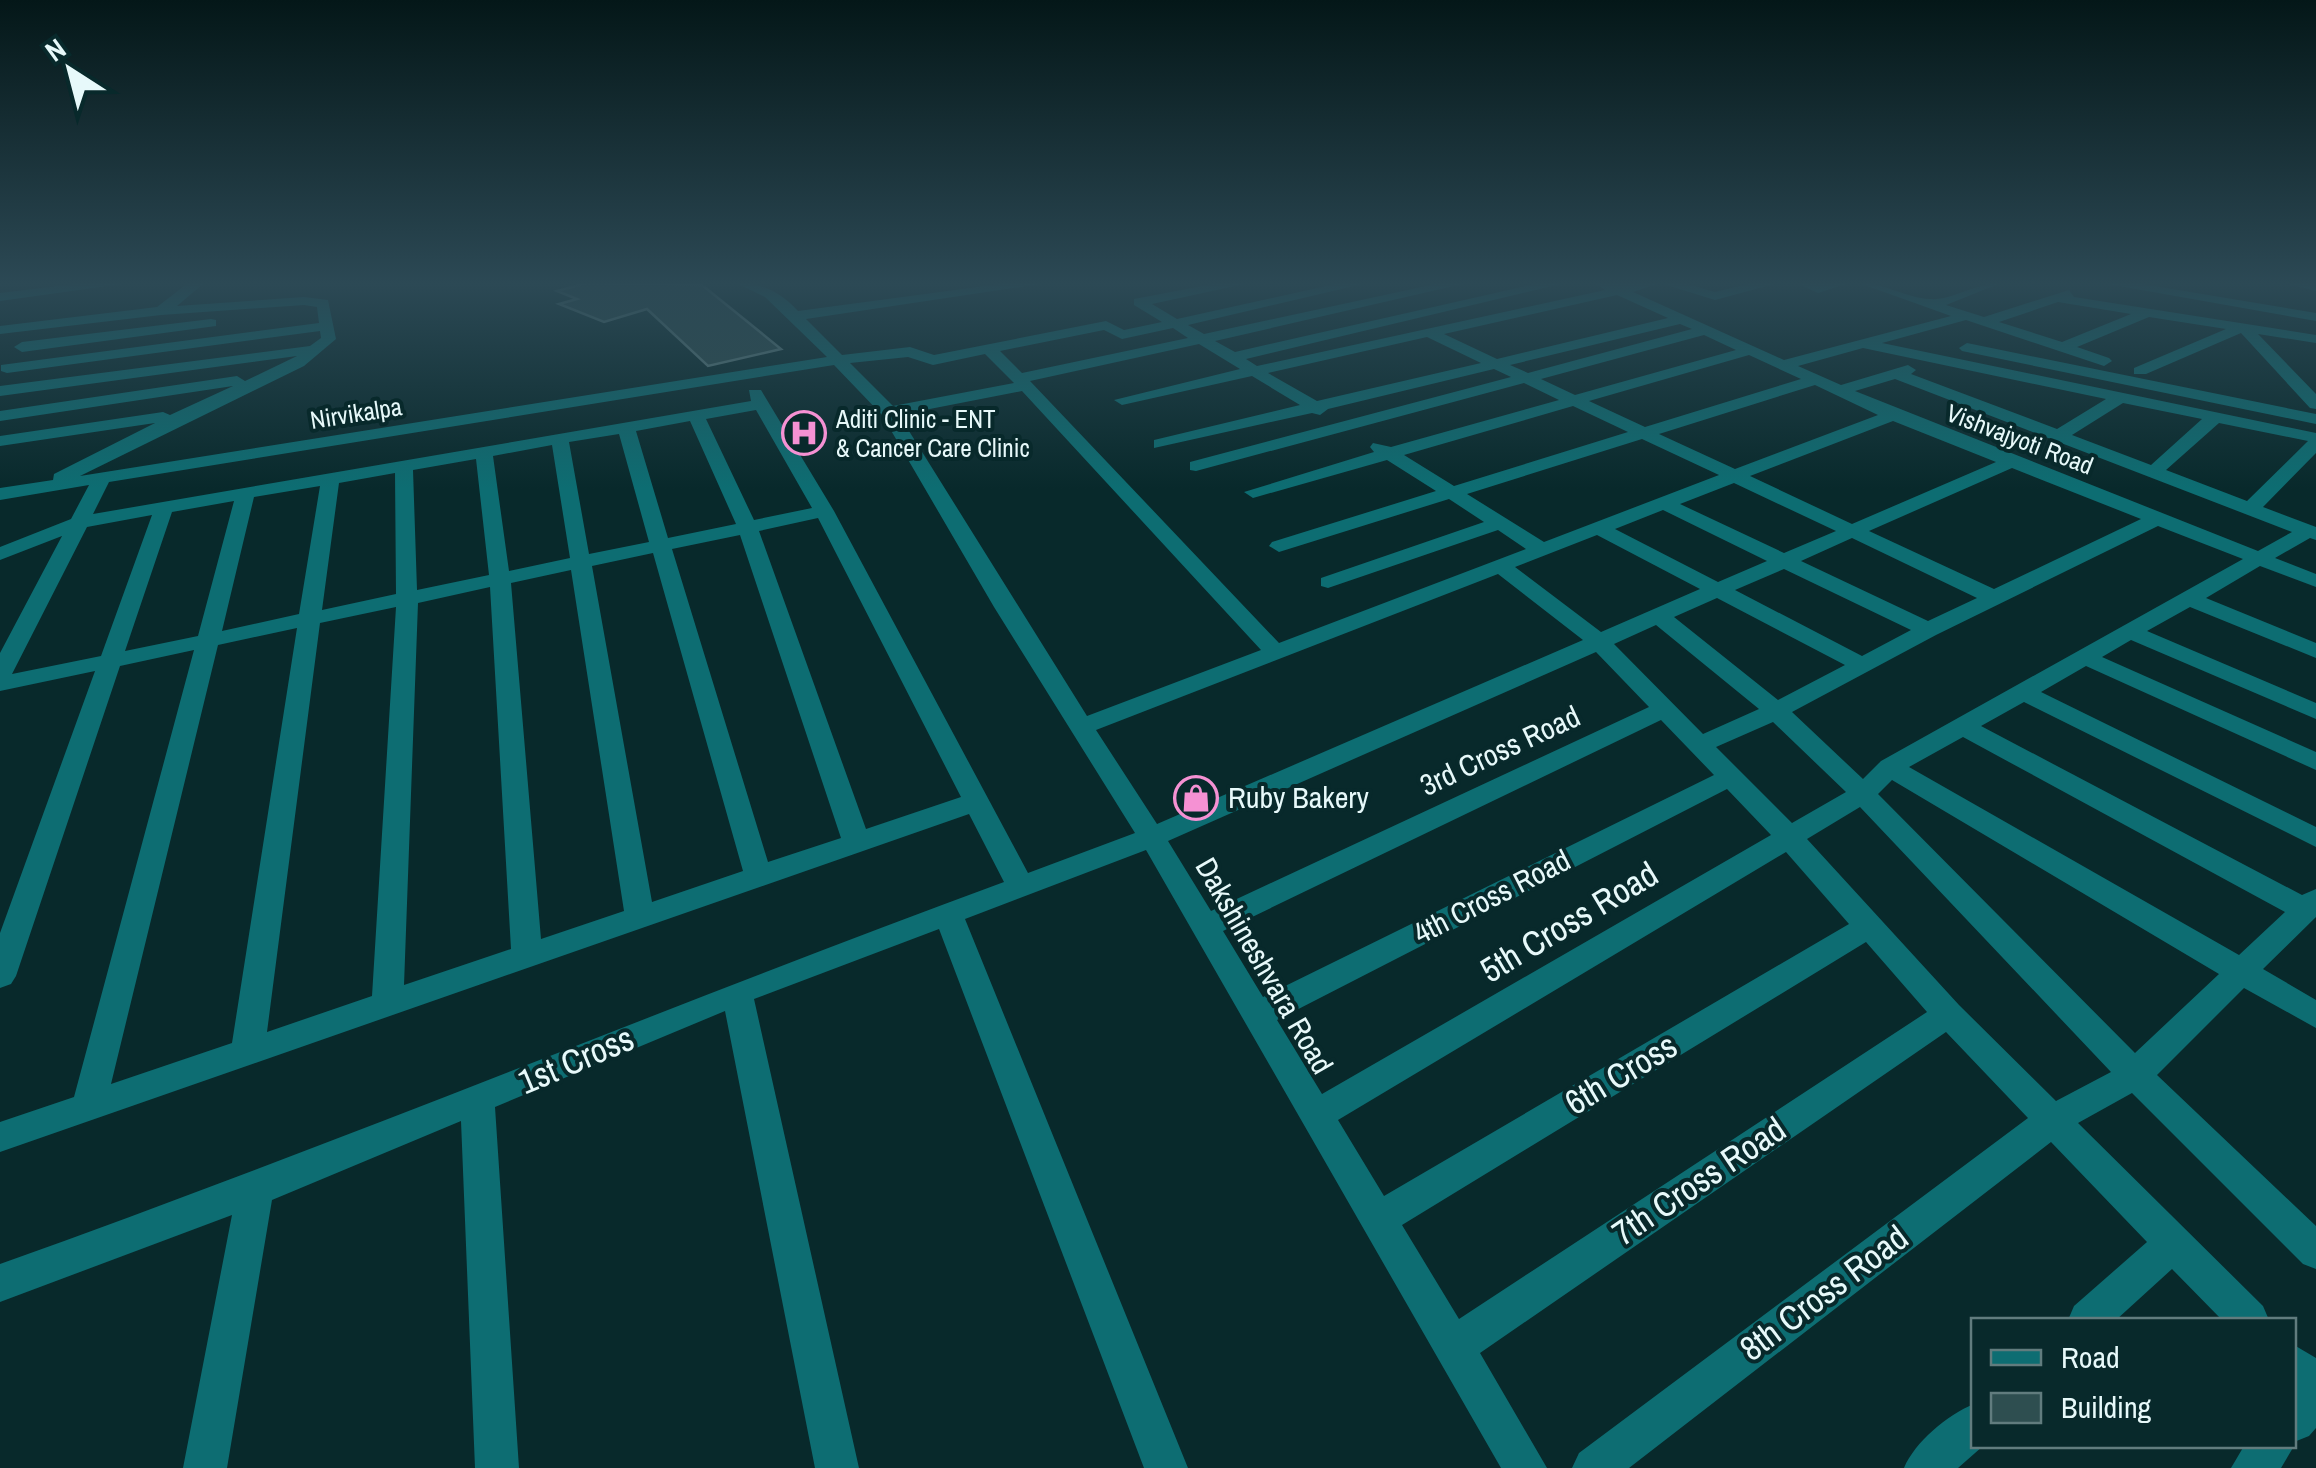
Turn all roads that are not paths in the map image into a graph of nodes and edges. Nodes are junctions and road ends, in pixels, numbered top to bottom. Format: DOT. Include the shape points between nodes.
graph roads {
  1 [pos="19,352"];
  2 [pos="130,352"];
  3 [pos="299,352"];
  4 [pos="313,352"];
  5 [pos="830,352"];
  6 [pos="898,352"];
  7 [pos="903,352"];
  8 [pos="980,352"];
  9 [pos="990,352"];
  10 [pos="1157,352"];
  11 [pos="1226,352"];
  12 [pos="1259,352"];
  13 [pos="1343,352"];
  14 [pos="1411,352"];
  15 [pos="1467,352"];
  16 [pos="1545,352"];
  17 [pos="1631,352"];
  18 [pos="1748,352"];
  19 [pos="1830,352"];
  20 [pos="1900,352"];
  21 [pos="1985,352"];
  22 [pos="2074,352"];
  23 [pos="2186,352"];
  24 [pos="2266,352"];
  25 [pos="1235,357"];
  26 [pos="839,360"];
  27 [pos="1939,360"];
  28 [pos="1354,364"];
  29 [pos="1493,364"];
  30 [pos="1779,366"];
  31 [pos="1257,370"];
  32 [pos="2140,371"];
  33 [pos="4,373"];
  34 [pos="1896,374"];
  35 [pos="745,376"];
  36 [pos="264,378"];
  37 [pos="1529,381"];
  38 [pos="1812,381"];
  39 [pos="1022,383"];
  40 [pos="0,390"];
  41 [pos="1836,392"];
  42 [pos="2121,398"];
  43 [pos="1122,400"];
  44 [pos="1570,400"];
  45 [pos="762,404"];
  46 [pos="2316,404"];
  47 [pos="1313,405"];
  48 [pos="2274,410"];
  49 [pos="889,412"];
  50 [pos="186,414"];
  51 [pos="0,416"];
  52 [pos="696,416"];
  53 [pos="1892,416"];
  54 [pos="2215,417"];
  55 [pos="2316,419"];
  56 [pos="626,428"];
  57 [pos="1349,428"];
  58 [pos="1643,434"];
  59 [pos="2057,437"];
  60 [pos="560,439"];
  61 [pos="0,440"];
  62 [pos="2316,440"];
  63 [pos="1160,444"];
  64 [pos="484,452"];
  65 [pos="1388,453"];
  66 [pos="2010,462"];
  67 [pos="404,466"];
  68 [pos="1196,466"];
  69 [pos="2152,473"];
  70 [pos="1733,477"];
  71 [pos="330,479"];
  72 [pos="101,480"];
  73 [pos="43,487"];
  74 [pos="1253,492"];
  75 [pos="1453,493"];
  76 [pos="0,494"];
  77 [pos="246,494"];
  78 [pos="1666,504"];
  79 [pos="164,508"];
  80 [pos="2250,509"];
  81 [pos="824,511"];
  82 [pos="2156,519"];
  83 [pos="80,522"];
  84 [pos="1500,522"];
  85 [pos="748,528"];
  86 [pos="1600,529"];
  87 [pos="1850,532"];
  88 [pos="2312,533"];
  89 [pos="1279,546"];
  90 [pos="662,547"];
  91 [pos="1544,551"];
  92 [pos="0,554"];
  93 [pos="2259,560"];
  94 [pos="1783,561"];
  95 [pos="580,564"];
  96 [pos="1502,566"];
  97 [pos="500,581"];
  98 [pos="2316,581"];
  99 [pos="1328,582"];
  100 [pos="1722,589"];
  101 [pos="1994,597"];
  102 [pos="2188,598"];
  103 [pos="406,600"];
  104 [pos="1660,618"];
  105 [pos="308,621"];
  106 [pos="1928,630"];
  107 [pos="2126,630"];
  108 [pos="1596,640"];
  109 [pos="208,643"];
  110 [pos="2316,651"];
  111 [pos="1276,653"];
  112 [pos="2082,656"];
  113 [pos="111,664"];
  114 [pos="1862,665"];
  115 [pos="0,675"];
  116 [pos="0,684"];
  117 [pos="2021,691"];
  118 [pos="1662,710"];
  119 [pos="1776,711"];
  120 [pos="2316,712"];
  121 [pos="1083,726"];
  122 [pos="1962,726"];
  123 [pos="1698,746"];
  124 [pos="2316,762"];
  125 [pos="1890,767"];
  126 [pos="1729,778"];
  127 [pos="1863,794"];
  128 [pos="975,802"];
  129 [pos="1788,836"];
  130 [pos="1152,838"];
  131 [pos="2316,838"];
  132 [pos="856,844"];
  133 [pos="759,878"];
  134 [pos="1020,887"];
  135 [pos="2310,904"];
  136 [pos="948,914"];
  137 [pos="640,919"];
  138 [pos="1203,928"];
  139 [pos="1866,928"];
  140 [pos="527,958"];
  141 [pos="2238,970"];
  142 [pos="0,976"];
  143 [pos="737,993"];
  144 [pos="387,1007"];
  145 [pos="1948,1014"];
  146 [pos="2316,1014"];
  147 [pos="1255,1016"];
  148 [pos="247,1055"];
  149 [pos="2135,1076"];
  150 [pos="477,1102"];
  151 [pos="88,1108"];
  152 [pos="1314,1116"];
  153 [pos="2054,1119"];
  154 [pos="0,1138"];
  155 [pos="255,1190"];
  156 [pos="1376,1220"];
  157 [pos="2173,1243"];
  158 [pos="2315,1248"];
  159 [pos="3,1290"];
  160 [pos="2090,1318"];
  161 [pos="2247,1318"];
  162 [pos="1451,1348"];
  163 [pos="2296,1367"];
  164 [pos="2316,1391"];
  165 [pos="2296,1418"];
  166 [pos="1971,1428"];
  167 [pos="2270,1448"];
  168 [pos="205,1468"];
  169 [pos="498,1468"];
  170 [pos="837,1468"];
  171 [pos="1166,1468"];
  172 [pos="1524,1468"];
  173 [pos="1594,1468"];
  174 [pos="1926,1468"];
  175 [pos="2252,1468"];
  1 -- 33 [label="street"];
  2 -- 33 [label="street"];
  3 -- 40 [label="street"];
  4 -- 36 [label="street"];
  5 -- 26 [label="street, Dakshineshvara Road"];
  6 -- 26 [label="street, Nirvikalpa"];
  7 -- 8 [label="street, Nirvikalpa" via="933,360"];
  9 -- 39 [label="street"];
  10 -- 39 [label="street"];
  11 -- 25 [label="street"];
  12 -- 25 [label="street"];
  13 -- 31 [label="street"];
  14 -- 28 [label="street"];
  15 -- 29 [label="street"];
  16 -- 29 [label="street"];
  17 -- 37 [label="street"];
  18 -- 30 [label="street, Vishvajyoti Road"];
  18 -- 44 [label="street"];
  19 -- 30 [label="street"];
  20 -- 27 [label="street"];
  21 -- 48 [label="street"];
  22 -- 32 [label="street"];
  23 -- 32 [label="street"];
  24 -- 46 [label="street"];
  25 -- 31 [label="street"];
  26 -- 35 [label="street, Nirvikalpa"];
  26 -- 49 [label="street, Dakshineshvara Road"];
  27 -- 34 [label="street"];
  27 -- 42 [label="street"];
  29 -- 37 [label="street"];
  29 -- 47 [label="street"];
  30 -- 38 [label="street, Vishvajyoti Road"];
  31 -- 43 [label="street"];
  31 -- 47 [label="street"];
  32 -- 48 [label="street"];
  34 -- 41 [label="street"];
  34 -- 59 [label="street"];
  35 -- 45 [label="street"];
  35 -- 72 [label="street, Nirvikalpa"];
  36 -- 50 [label="street"];
  36 -- 51 [label="street"];
  37 -- 44 [label="street"];
  37 -- 57 [label="street"];
  38 -- 41 [label="street, Vishvajyoti Road"];
  38 -- 58 [label="street"];
  39 -- 49 [label="street"];
  39 -- 111 [label="street"];
  41 -- 53 [label="street, Vishvajyoti Road"];
  42 -- 54 [label="street"];
  42 -- 59 [label="street"];
  44 -- 58 [label="street"];
  44 -- 65 [label="street"];
  45 -- 52 [label="street"];
  45 -- 81 [label="street"];
  47 -- 57 [label="street"];
  47 -- 63 [label="street"];
  48 -- 55 [label="street"];
  49 -- 121 [label="street, Dakshineshvara Road"];
  50 -- 61 [label="street"];
  50 -- 73 [label="street"];
  52 -- 56 [label="street"];
  52 -- 85 [label="street"];
  53 -- 66 [label="street, Vishvajyoti Road"];
  53 -- 70 [label="street"];
  54 -- 62 [label="street"];
  54 -- 69 [label="street"];
  56 -- 60 [label="street"];
  56 -- 90 [label="street"];
  57 -- 65 [label="street"];
  57 -- 68 [label="street"];
  58 -- 70 [label="street"];
  58 -- 75 [label="street"];
  59 -- 69 [label="street"];
  60 -- 64 [label="street"];
  60 -- 95 [label="street"];
  62 -- 80 [label="street"];
  64 -- 67 [label="street"];
  64 -- 97 [label="street"];
  65 -- 74 [label="street"];
  65 -- 75 [label="street"];
  66 -- 82 [label="street, Vishvajyoti Road"];
  66 -- 87 [label="street, 1st Cross"];
  67 -- 71 [label="street"];
  67 -- 103 [label="street"];
  69 -- 80 [label="street"];
  70 -- 78 [label="street"];
  70 -- 87 [label="street"];
  71 -- 77 [label="street"];
  71 -- 105 [label="street"];
  72 -- 73 [label="street, Nirvikalpa"];
  72 -- 83 [label="street"];
  73 -- 76 [label="street, Nirvikalpa"];
  75 -- 84 [label="street"];
  75 -- 89 [label="street"];
  77 -- 79 [label="street"];
  77 -- 109 [label="street"];
  78 -- 86 [label="street"];
  78 -- 94 [label="street"];
  79 -- 83 [label="street"];
  79 -- 113 [label="street"];
  80 -- 88 [label="street"];
  81 -- 85 [label="street"];
  81 -- 128 [label="street"];
  82 -- 93 [label="street, Vishvajyoti Road"];
  82 -- 101 [label="street"];
  83 -- 92 [label="street"];
  83 -- 115 [label="street"];
  84 -- 91 [label="street"];
  84 -- 99 [label="street"];
  85 -- 90 [label="street"];
  85 -- 132 [label="street"];
  86 -- 91 [label="street"];
  86 -- 100 [label="street"];
  87 -- 94 [label="street, 1st Cross"];
  87 -- 101 [label="street"];
  88 -- 93 [label="street, 5th Cross Road"];
  90 -- 95 [label="street"];
  90 -- 133 [label="street"];
  91 -- 96 [label="street"];
  93 -- 98 [label="street, Vishvajyoti Road"];
  93 -- 102 [label="street, 5th Cross Road"];
  94 -- 100 [label="street, 1st Cross"];
  94 -- 106 [label="street"];
  95 -- 97 [label="street"];
  95 -- 137 [label="street"];
  96 -- 108 [label="street"];
  96 -- 111 [label="street"];
  97 -- 103 [label="street"];
  97 -- 140 [label="street"];
  100 -- 104 [label="street, 1st Cross"];
  100 -- 114 [label="street"];
  101 -- 106 [label="street"];
  102 -- 107 [label="street, 5th Cross Road"];
  102 -- 110 [label="street"];
  103 -- 105 [label="street"];
  103 -- 144 [label="street"];
  104 -- 108 [label="street, 1st Cross"];
  104 -- 119 [label="street"];
  105 -- 109 [label="street"];
  105 -- 148 [label="street"];
  106 -- 114 [label="street"];
  107 -- 112 [label="street, 5th Cross Road"];
  107 -- 120 [label="street"];
  108 -- 118 [label="street"];
  108 -- 130 [label="street, 1st Cross"];
  109 -- 113 [label="street"];
  109 -- 151 [label="street"];
  111 -- 121 [label="street"];
  112 -- 117 [label="street, 5th Cross Road"];
  112 -- 124 [label="street"];
  113 -- 116 [label="street"];
  113 -- 142 [label="street"];
  114 -- 119 [label="street"];
  117 -- 122 [label="street, 5th Cross Road"];
  117 -- 131 [label="street"];
  118 -- 123 [label="street"];
  118 -- 138 [label="street, 3rd Cross Road"];
  119 -- 123 [label="street"];
  119 -- 127 [label="street"];
  121 -- 130 [label="street, Dakshineshvara Road"];
  122 -- 125 [label="street, 5th Cross Road"];
  122 -- 135 [label="street"];
  123 -- 126 [label="street"];
  125 -- 127 [label="street, 5th Cross Road"];
  125 -- 141 [label="street"];
  126 -- 129 [label="street"];
  126 -- 147 [label="street, 4th Cross Road"];
  127 -- 129 [label="street, 5th Cross Road"];
  127 -- 149 [label="street"];
  128 -- 132 [label="street"];
  128 -- 134 [label="street"];
  129 -- 139 [label="street"];
  129 -- 152 [label="street, 5th Cross Road"];
  130 -- 134 [label="street, 1st Cross"];
  130 -- 138 [label="street, Dakshineshvara Road"];
  132 -- 133 [label="street"];
  133 -- 137 [label="street"];
  134 -- 136 [label="street, 1st Cross"];
  135 -- 141 [label="street, 8th Cross Road"];
  136 -- 143 [label="street, 1st Cross"];
  136 -- 171 [label="street"];
  137 -- 140 [label="street"];
  138 -- 147 [label="street, Dakshineshvara Road"];
  139 -- 145 [label="street"];
  139 -- 156 [label="street, 6th Cross"];
  140 -- 144 [label="street"];
  141 -- 146 [label="street"];
  141 -- 149 [label="street, 8th Cross Road"];
  143 -- 150 [label="street, 1st Cross"];
  143 -- 170 [label="street"];
  144 -- 148 [label="street"];
  145 -- 153 [label="street"];
  145 -- 162 [label="street, 7th Cross Road"];
  147 -- 152 [label="street, Dakshineshvara Road"];
  148 -- 151 [label="street"];
  149 -- 153 [label="street, 8th Cross Road"];
  149 -- 158 [label="street"];
  150 -- 155 [label="street, 1st Cross"];
  150 -- 169 [label="street"];
  151 -- 154 [label="street"];
  152 -- 156 [label="street, Dakshineshvara Road"];
  153 -- 157 [label="street"];
  153 -- 173 [label="street, 8th Cross Road"];
  155 -- 159 [label="street, 1st Cross"];
  155 -- 168 [label="street"];
  156 -- 162 [label="street, Dakshineshvara Road"];
  157 -- 160 [label="street"];
  157 -- 161 [label="street"];
  162 -- 172 [label="street, Dakshineshvara Road"];
  163 -- 164 [label="street"];
  164 -- 165 [label="street"];
  166 -- 174 [label="street"];
  167 -- 175 [label="street"];
}
